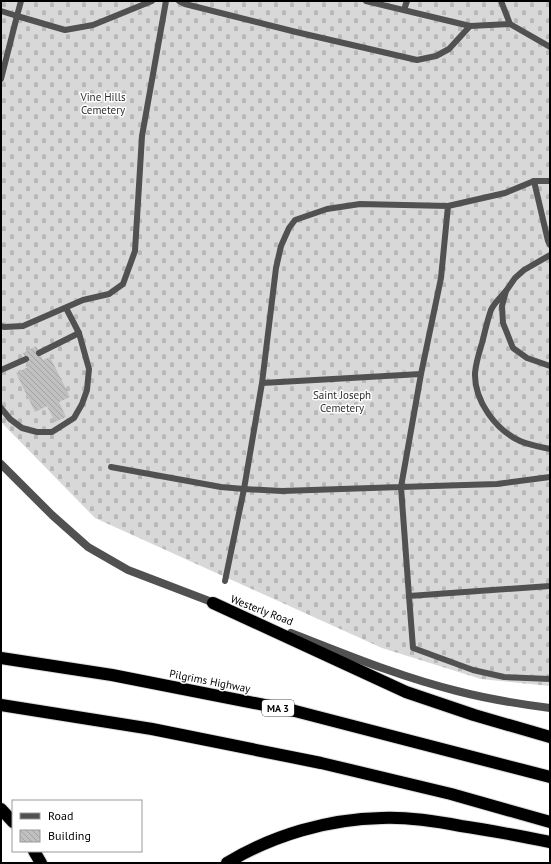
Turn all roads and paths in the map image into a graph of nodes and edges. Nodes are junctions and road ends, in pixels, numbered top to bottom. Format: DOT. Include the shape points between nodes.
graph roads {
  1 [pos="21,1"];
  2 [pos="152,1"];
  3 [pos="166,1"];
  4 [pos="179,1"];
  5 [pos="366,1"];
  6 [pos="407,1"];
  7 [pos="501,1"];
  8 [pos="404,10"];
  9 [pos="1,12"];
  10 [pos="17,16"];
  11 [pos="510,24"];
  12 [pos="470,26"];
  13 [pos="550,47"];
  14 [pos="1,78"];
  15 [pos="534,181"];
  16 [pos="550,181"];
  17 [pos="448,206"];
  18 [pos="550,245"];
  19 [pos="550,255"];
  20 [pos="506,291"];
  21 [pos="66,308"];
  22 [pos="1,326"];
  23 [pos="79,333"];
  24 [pos="39,352"];
  25 [pos="26,359"];
  26 [pos="550,366"];
  27 [pos="1,370"];
  28 [pos="421,374"];
  29 [pos="262,383"];
  30 [pos="1,408"];
  31 [pos="550,449"];
  32 [pos="1,464"];
  33 [pos="111,467"];
  34 [pos="550,477"];
  35 [pos="401,487"];
  36 [pos="244,489"];
  37 [pos="225,581"];
  38 [pos="550,586"];
  39 [pos="409,596"];
  40 [pos="213,603"];
  41 [pos="1,658"];
  42 [pos="550,679"];
  43 [pos="1,705"];
  44 [pos="550,708"];
  45 [pos="550,737"];
  46 [pos="550,777"];
  47 [pos="1,809"];
  48 [pos="12,821"];
  49 [pos="550,822"];
  50 [pos="550,842"];
  51 [pos="35,852"];
  52 [pos="41,863"];
  53 [pos="227,863"];
  1 -- 10 [label="lane"];
  2 -- 10 [label="lane" via="92,25 65,30"];
  3 -- 21 [label="lane" via="142,136 135,251 123,284 109,294 83,300"];
  4 -- 12 [label="lane" via="417,60 436,56 449,49"];
  5 -- 8 [label="lane"];
  6 -- 8 [label="lane"];
  7 -- 11 [label="lane"];
  8 -- 12 [label="lane"];
  9 -- 10 [label="lane"];
  10 -- 14 [label="lane"];
  11 -- 12 [label="lane"];
  11 -- 13 [label="lane"];
  15 -- 16 [label="lane"];
  15 -- 17 [label="lane" via="505,193"];
  15 -- 18 [label="lane"];
  17 -- 28 [label="lane" via="441,278"];
  17 -- 29 [label="lane" via="360,204 327,209 295,220 281,246 276,268"];
  19 -- 20 [label="lane" via="524,270"];
  20 -- 26 [label="lane" via="502,306 503,323 513,348 527,358"];
  20 -- 31 [label="lane" via="492,309 476,360 475,374 481,400 489,415 500,427 521,441"];
  21 -- 22 [label="lane" via="23,326"];
  21 -- 23 [label="lane"];
  23 -- 24 [label="lane"];
  23 -- 30 [label="lane" via="89,369 87,390 74,418 52,432 37,432 22,428"];
  25 -- 27 [label="lane"];
  28 -- 29 [label="lane"];
  28 -- 35 [label="lane"];
  29 -- 36 [label="lane"];
  32 -- 40 [label="street, Westerly Road" via="88,548 128,570"];
  33 -- 36 [label="lane"];
  34 -- 35 [label="lane" via="497,484"];
  35 -- 36 [label="lane" via="282,491"];
  35 -- 39 [label="lane"];
  36 -- 37 [label="lane"];
  38 -- 39 [label="lane"];
  39 -- 42 [label="lane" via="413,648 473,670 504,677"];
  40 -- 44 [label="street, Westerly Road" via="434,685 487,698"];
  40 -- 45 [label="highway" via="406,692"];
  41 -- 46 [label="highway, Pilgrims Highway / MA 3" via="112,675 295,711"];
  43 -- 49 [label="highway" via="152,729 321,763 451,794"];
  47 -- 48 [label="highway"];
  50 -- 53 [label="highway" via="425,820 382,818 345,821 306,829 274,839"];
  51 -- 52 [label="highway"];
}
